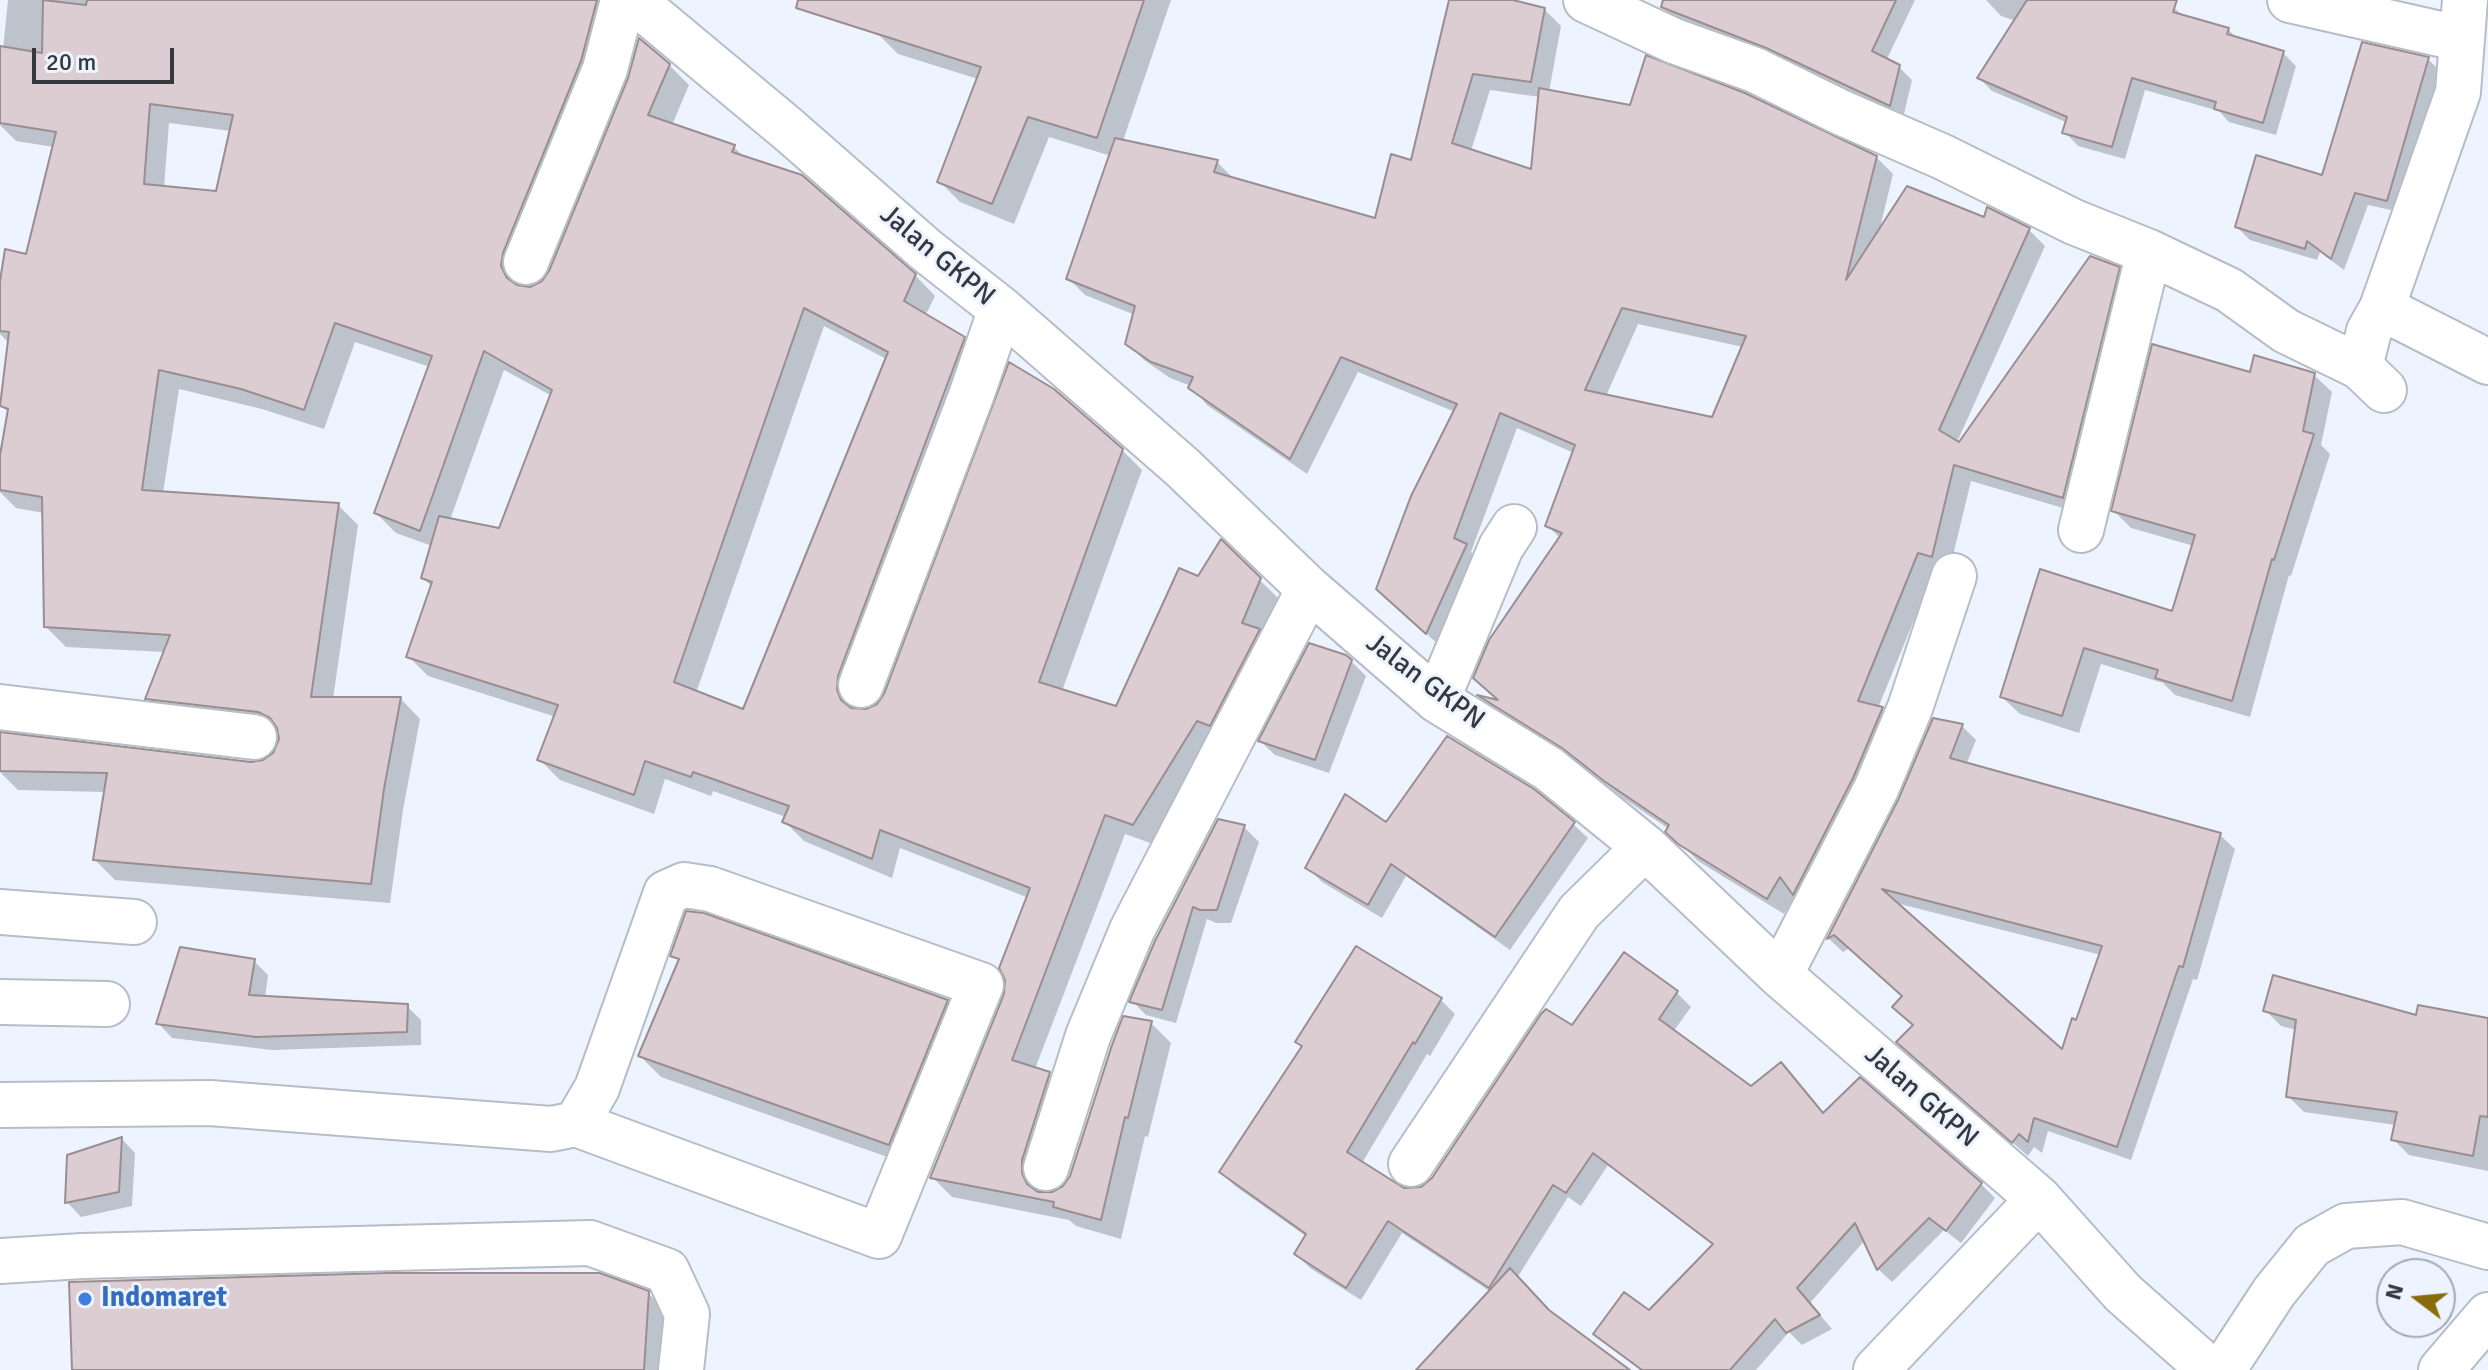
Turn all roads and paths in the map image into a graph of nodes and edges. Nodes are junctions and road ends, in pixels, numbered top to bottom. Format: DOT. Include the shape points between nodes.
graph roads {
  1 [pos="623,0"];
  2 [pos="633,0"];
  3 [pos="1586,0"];
  4 [pos="2290,0"];
  5 [pos="2463,19"];
  6 [pos="2149,252"];
  7 [pos="526,262"];
  8 [pos="2382,308"];
  9 [pos="1001,309"];
  10 [pos="2488,362"];
  11 [pos="1514,527"];
  12 [pos="2081,530"];
  13 [pos="1954,576"];
  14 [pos="1309,589"];
  15 [pos="861,685"];
  16 [pos="1437,700"];
  17 [pos="0,707"];
  18 [pos="254,737"];
  19 [pos="1645,847"];
  20 [pos="0,912"];
  21 [pos="134,922"];
  22 [pos="1780,975"];
  23 [pos="0,1002"];
  24 [pos="107,1004"];
  25 [pos="0,1105"];
  26 [pos="576,1124"];
  27 [pos="1411,1164"];
  28 [pos="1046,1168"];
  29 [pos="2039,1199"];
  30 [pos="2488,1247"];
  31 [pos="0,1261"];
  32 [pos="2488,1315"];
  33 [pos="681,1370"];
  34 [pos="1876,1370"];
  35 [pos="2210,1370"];
  36 [pos="2223,1370"];
  37 [pos="2441,1370"];
  1 -- 7 [label="street" via="605,69"];
  2 -- 9 [label="street, Jalan GKPN"];
  3 -- 6 [label="street" via="1674,41 1755,70 2074,222"];
  4 -- 5 [label="street"];
  5 -- 8 [label="street" via="2458,92"];
  6 -- 8 [label="street" via="2229,290 2286,331 2372,378 2369,331"];
  6 -- 12 [label="street"];
  8 -- 10 [label="street"];
  9 -- 14 [label="street, Jalan GKPN" via="1182,467"];
  9 -- 15 [label="street"];
  11 -- 16 [label="street"];
  13 -- 22 [label="street" via="1910,708 1876,789"];
  14 -- 16 [label="street, Jalan GKPN"];
  14 -- 28 [label="street" via="1132,930 1088,1036"];
  16 -- 19 [label="street, Jalan GKPN" via="1549,769"];
  17 -- 18 [label="street"];
  19 -- 22 [label="street, Jalan GKPN"];
  19 -- 27 [label="street" via="1579,912"];
  20 -- 21 [label="street"];
  22 -- 29 [label="street, Jalan GKPN"];
  23 -- 24 [label="street"];
  25 -- 26 [label="street" via="210,1103 551,1129"];
  26 -- 26 [label="street" via="597,1088 666,893 684,885 724,894 981,985 879,1236"];
  29 -- 34 [label="street"];
  29 -- 35 [label="street, Jalan GKPN" via="2123,1293"];
  30 -- 36 [label="street" via="2402,1222 2346,1226 2312,1245"];
  31 -- 33 [label="street" via="590,1243 667,1271 687,1314"];
  32 -- 37 [label="street"];
}
